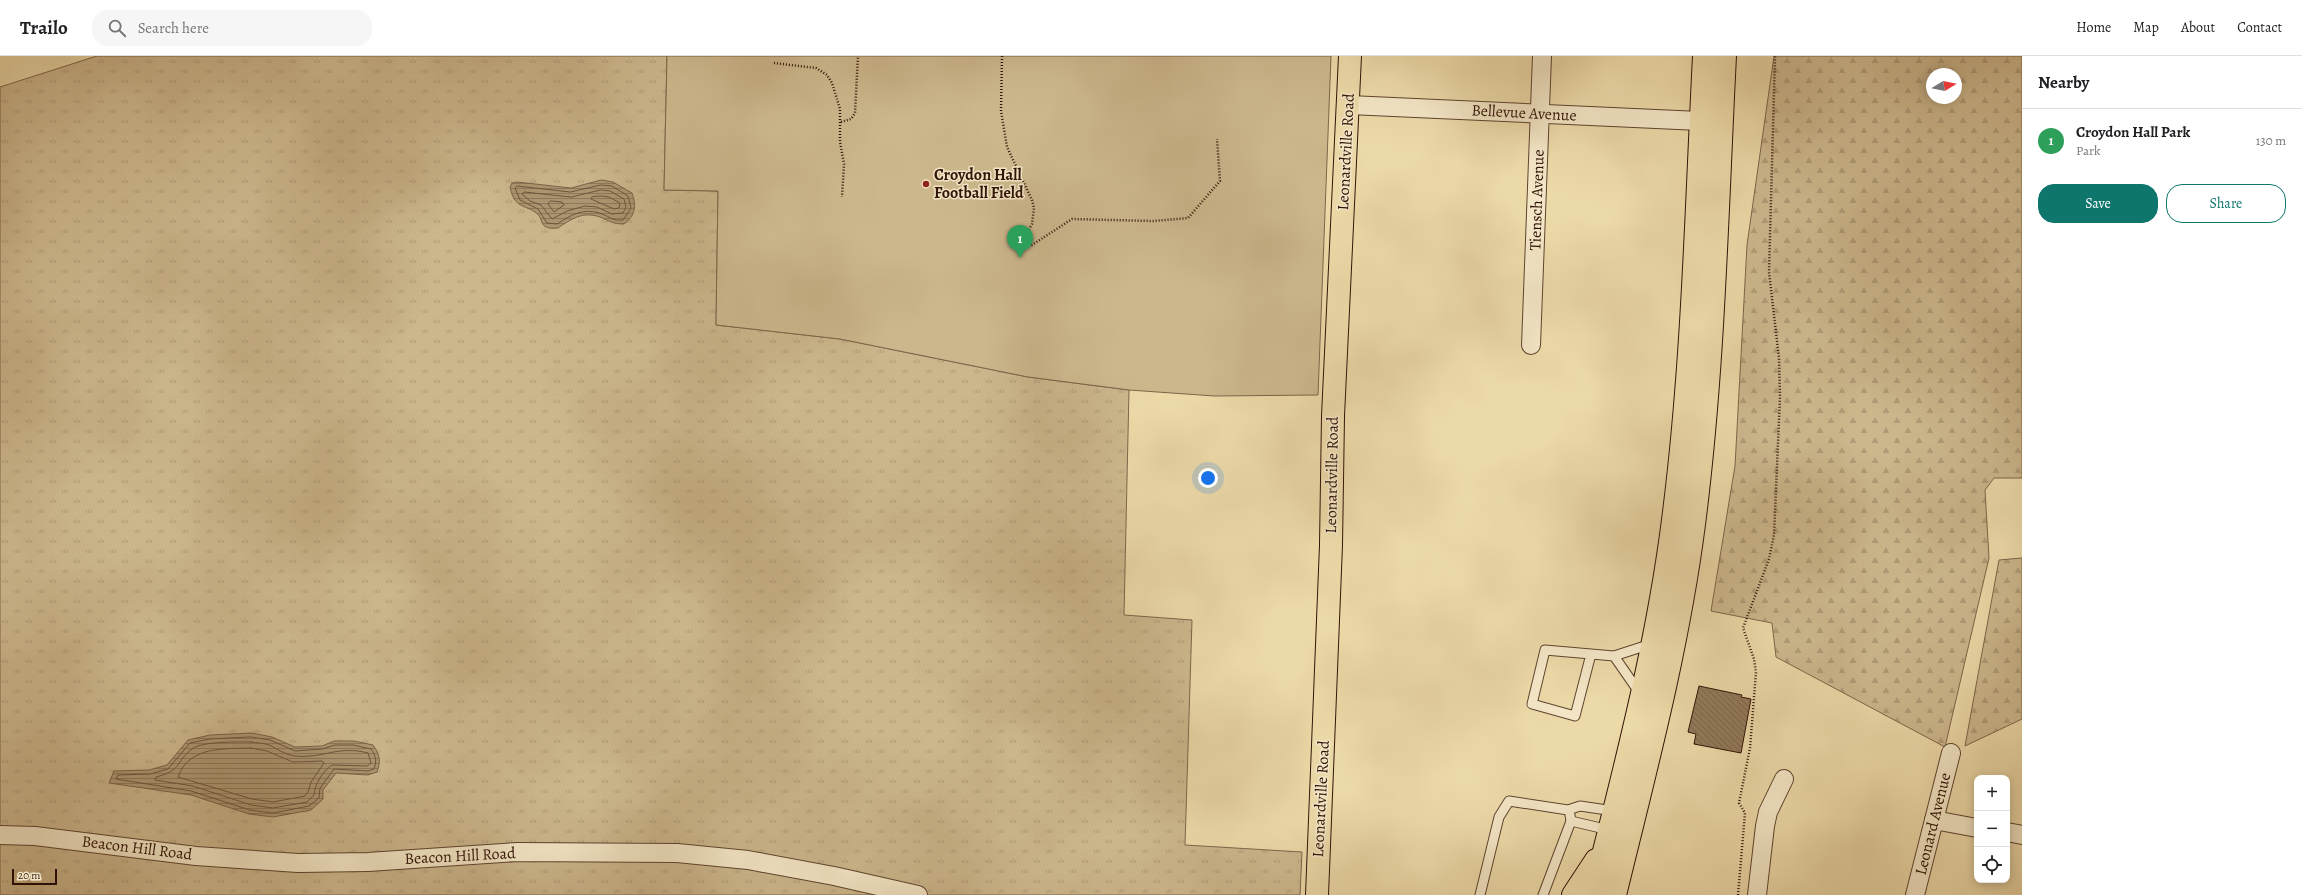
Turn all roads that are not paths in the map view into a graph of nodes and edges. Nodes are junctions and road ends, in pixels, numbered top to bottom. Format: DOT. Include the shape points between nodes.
graph roads {
  1 [pos="1350,56"];
  2 [pos="1542,56"];
  3 [pos="1704,56"];
  4 [pos="1725,56"];
  5 [pos="1348,104"];
  6 [pos="1540,113"];
  7 [pos="1700,121"];
  8 [pos="1531,345"];
  9 [pos="1653,643"];
  10 [pos="1591,654"];
  11 [pos="1614,656"];
  12 [pos="1642,695"];
  13 [pos="1951,753"];
  14 [pos="1784,779"];
  15 [pos="1568,810"];
  16 [pos="1571,820"];
  17 [pos="1934,820"];
  18 [pos="1974,827"];
  19 [pos="1609,829"];
  20 [pos="2010,833"];
  21 [pos="0,835"];
  22 [pos="2022,835"];
  23 [pos="918,895"];
  24 [pos="1317,895"];
  25 [pos="1480,895"];
  26 [pos="1543,895"];
  27 [pos="1573,895"];
  28 [pos="1593,895"];
  29 [pos="1615,895"];
  30 [pos="1757,895"];
  31 [pos="1915,895"];
  1 -- 5 [label="main road, Leonardville Road"];
  2 -- 6 [label="street, Tiensch Avenue"];
  3 -- 7 [label="main road"];
  4 -- 29 [label="main road" via="1705,417 1694,526 1665,688"];
  5 -- 6 [label="street, Bellevue Avenue"];
  5 -- 24 [label="main road, Leonardville Road" via="1333,416 1331,545"];
  6 -- 7 [label="street, Bellevue Avenue"];
  6 -- 8 [label="street, Tiensch Avenue"];
  7 -- 9 [label="main road" via="1680,463"];
  9 -- 11 [label="lane"];
  9 -- 12 [label="main road"];
  10 -- 10 [label="lane" via="1545,650 1532,704 1575,716"];
  10 -- 11 [label="lane"];
  11 -- 12 [label="lane"];
  12 -- 19 [label="main road"];
  13 -- 17 [label="street, Leonard Avenue"];
  14 -- 30 [label="street" via="1768,812"];
  15 -- 16 [label="lane"];
  15 -- 19 [label="lane" via="1580,806"];
  15 -- 25 [label="lane" via="1509,801 1499,817"];
  16 -- 19 [label="lane"];
  16 -- 26 [label="lane"];
  17 -- 18 [label="street"];
  17 -- 31 [label="street, Leonard Avenue"];
  19 -- 27 [label="main road"];
  19 -- 28 [label="main road"];
  20 -- 22 [label="street"];
  21 -- 23 [label="street, Beacon Hill Road" via="35,836 196,856 298,863 368,862 517,852 677,853 748,860"];
}
